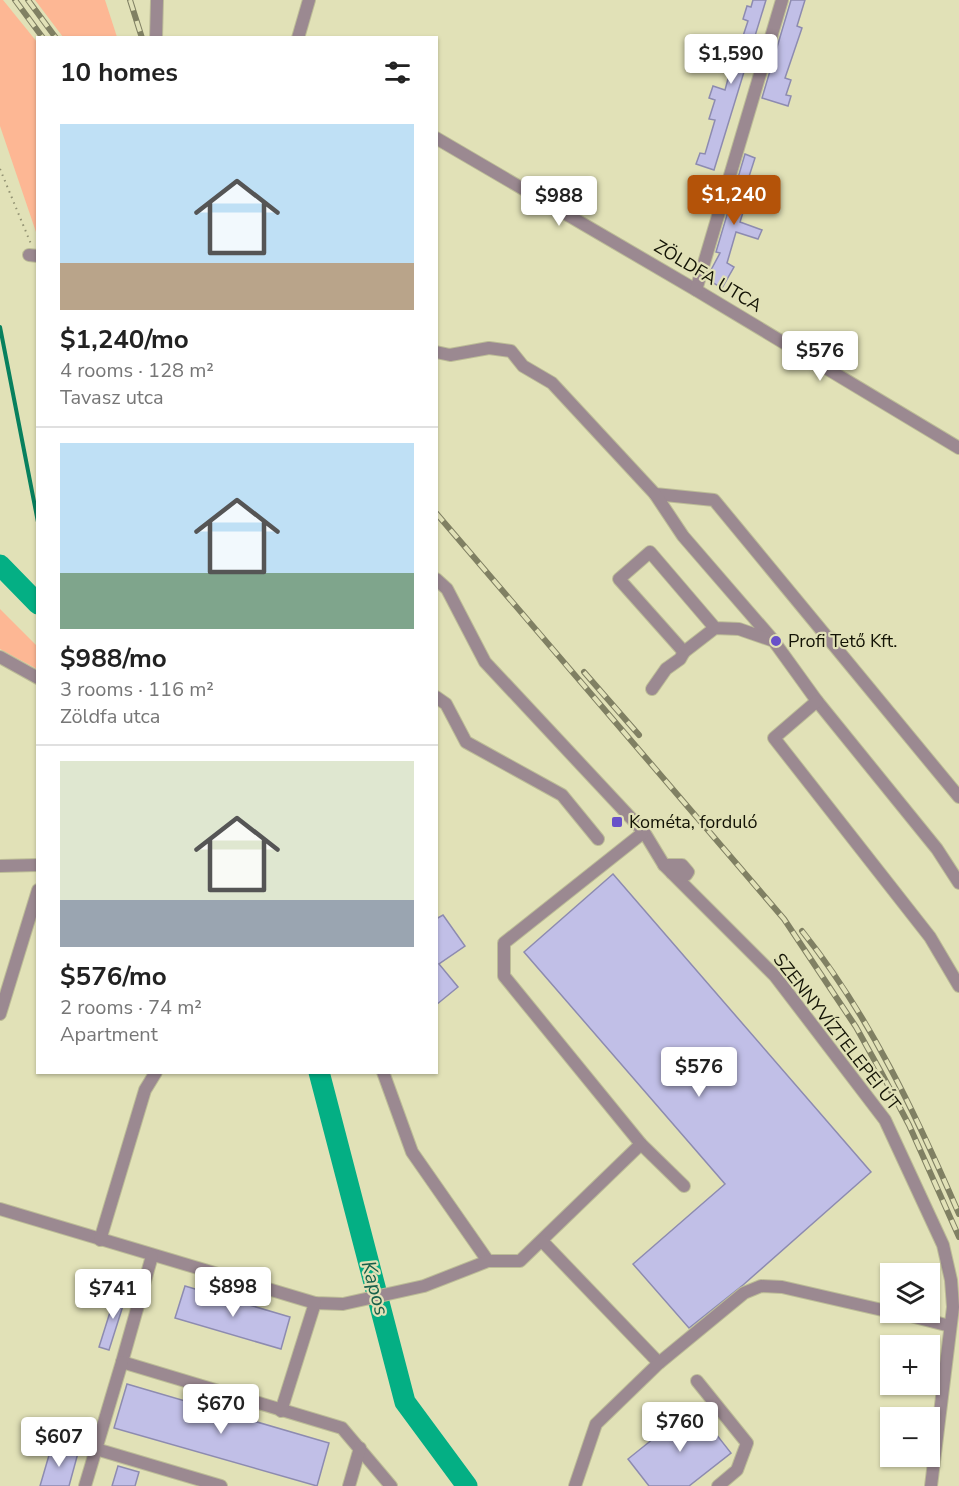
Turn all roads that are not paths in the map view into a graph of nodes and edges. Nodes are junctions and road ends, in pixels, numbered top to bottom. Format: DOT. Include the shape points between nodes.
graph roads {
  1 [pos="157,0"];
  2 [pos="309,0"];
  3 [pos="782,0"];
  4 [pos="156,36"];
  5 [pos="299,36"];
  6 [pos="438,139"];
  7 [pos="696,290"];
  8 [pos="438,352"];
  9 [pos="959,448"];
  10 [pos="655,494"];
  11 [pos="438,581"];
  12 [pos="715,628"];
  13 [pos="772,640"];
  14 [pos="684,652"];
  15 [pos="0,657"];
  16 [pos="36,677"];
  17 [pos="652,689"];
  18 [pos="438,698"];
  19 [pos="817,701"];
  20 [pos="959,797"];
  21 [pos="644,832"];
  22 [pos="598,839"];
  23 [pos="0,866"];
  24 [pos="36,866"];
  25 [pos="959,884"];
  26 [pos="36,897"];
  27 [pos="959,986"];
  28 [pos="0,1014"];
  29 [pos="155,1074"];
  30 [pos="383,1074"];
  31 [pos="641,1144"];
  32 [pos="684,1186"];
  33 [pos="0,1209"];
  34 [pos="100,1240"];
  35 [pos="542,1241"];
  36 [pos="152,1256"];
  37 [pos="488,1262"];
  38 [pos="315,1303"];
  39 [pos="880,1309"];
  40 [pos="938,1323"];
  41 [pos="950,1326"];
  42 [pos="122,1362"];
  43 [pos="659,1363"];
  44 [pos="697,1381"];
  45 [pos="281,1411"];
  46 [pos="360,1448"];
  47 [pos="96,1449"];
  48 [pos="189,1481"];
  49 [pos="935,1485"];
  50 [pos="85,1486"];
  51 [pos="221,1486"];
  52 [pos="349,1486"];
  53 [pos="391,1486"];
  54 [pos="575,1486"];
  55 [pos="718,1486"];
  1 -- 4 [label="street"];
  2 -- 5 [label="street"];
  3 -- 7 [label="street"];
  6 -- 7 [label="street, ZÖLDFA UTCA"];
  7 -- 9 [label="street, ZÖLDFA UTCA"];
  8 -- 10 [label="street" via="450,355 489,348 511,351 523,366 552,383"];
  10 -- 13 [label="street" via="683,536"];
  10 -- 20 [label="street" via="714,500"];
  11 -- 21 [label="street, SZENNYVÍZTELEPEI ÚT" via="447,589 484,662"];
  12 -- 13 [label="street" via="739,629"];
  12 -- 14 [label="street"];
  12 -- 14 [label="street" via="650,552 619,579"];
  13 -- 19 [label="street"];
  14 -- 17 [label="street"];
  15 -- 16 [label="street"];
  18 -- 22 [label="street" via="446,704 466,742 562,795"];
  19 -- 25 [label="street" via="937,849"];
  19 -- 27 [label="street" via="774,738 930,937"];
  21 -- 31 [label="street" via="504,943 504,976"];
  21 -- 41 [label="street, SZENNYVÍZTELEPEI ÚT" via="668,869 775,976 885,1120 943,1245 951,1280"];
  23 -- 24 [label="street"];
  26 -- 28 [label="street"];
  29 -- 34 [label="street" via="145,1090"];
  30 -- 37 [label="street" via="412,1152"];
  31 -- 32 [label="street"];
  31 -- 35 [label="street"];
  33 -- 34 [label="street"];
  34 -- 36 [label="street"];
  35 -- 37 [label="street" via="520,1261"];
  35 -- 43 [label="street"];
  36 -- 38 [label="street"];
  36 -- 42 [label="street"];
  37 -- 38 [label="street" via="424,1286 343,1304"];
  38 -- 45 [label="street"];
  39 -- 43 [label="street" via="782,1287 761,1286 744,1293"];
  40 -- 41 [label="street"];
  41 -- 49 [label="street, SZENNYVÍZTELEPEI ÚT"];
  42 -- 45 [label="street"];
  42 -- 47 [label="street"];
  43 -- 54 [label="street" via="596,1424"];
  44 -- 55 [label="street" via="747,1443 737,1470"];
  45 -- 46 [label="street" via="342,1428"];
  46 -- 52 [label="street"];
  46 -- 53 [label="street"];
  47 -- 48 [label="street"];
  47 -- 50 [label="street"];
  48 -- 51 [label="street"];
}
